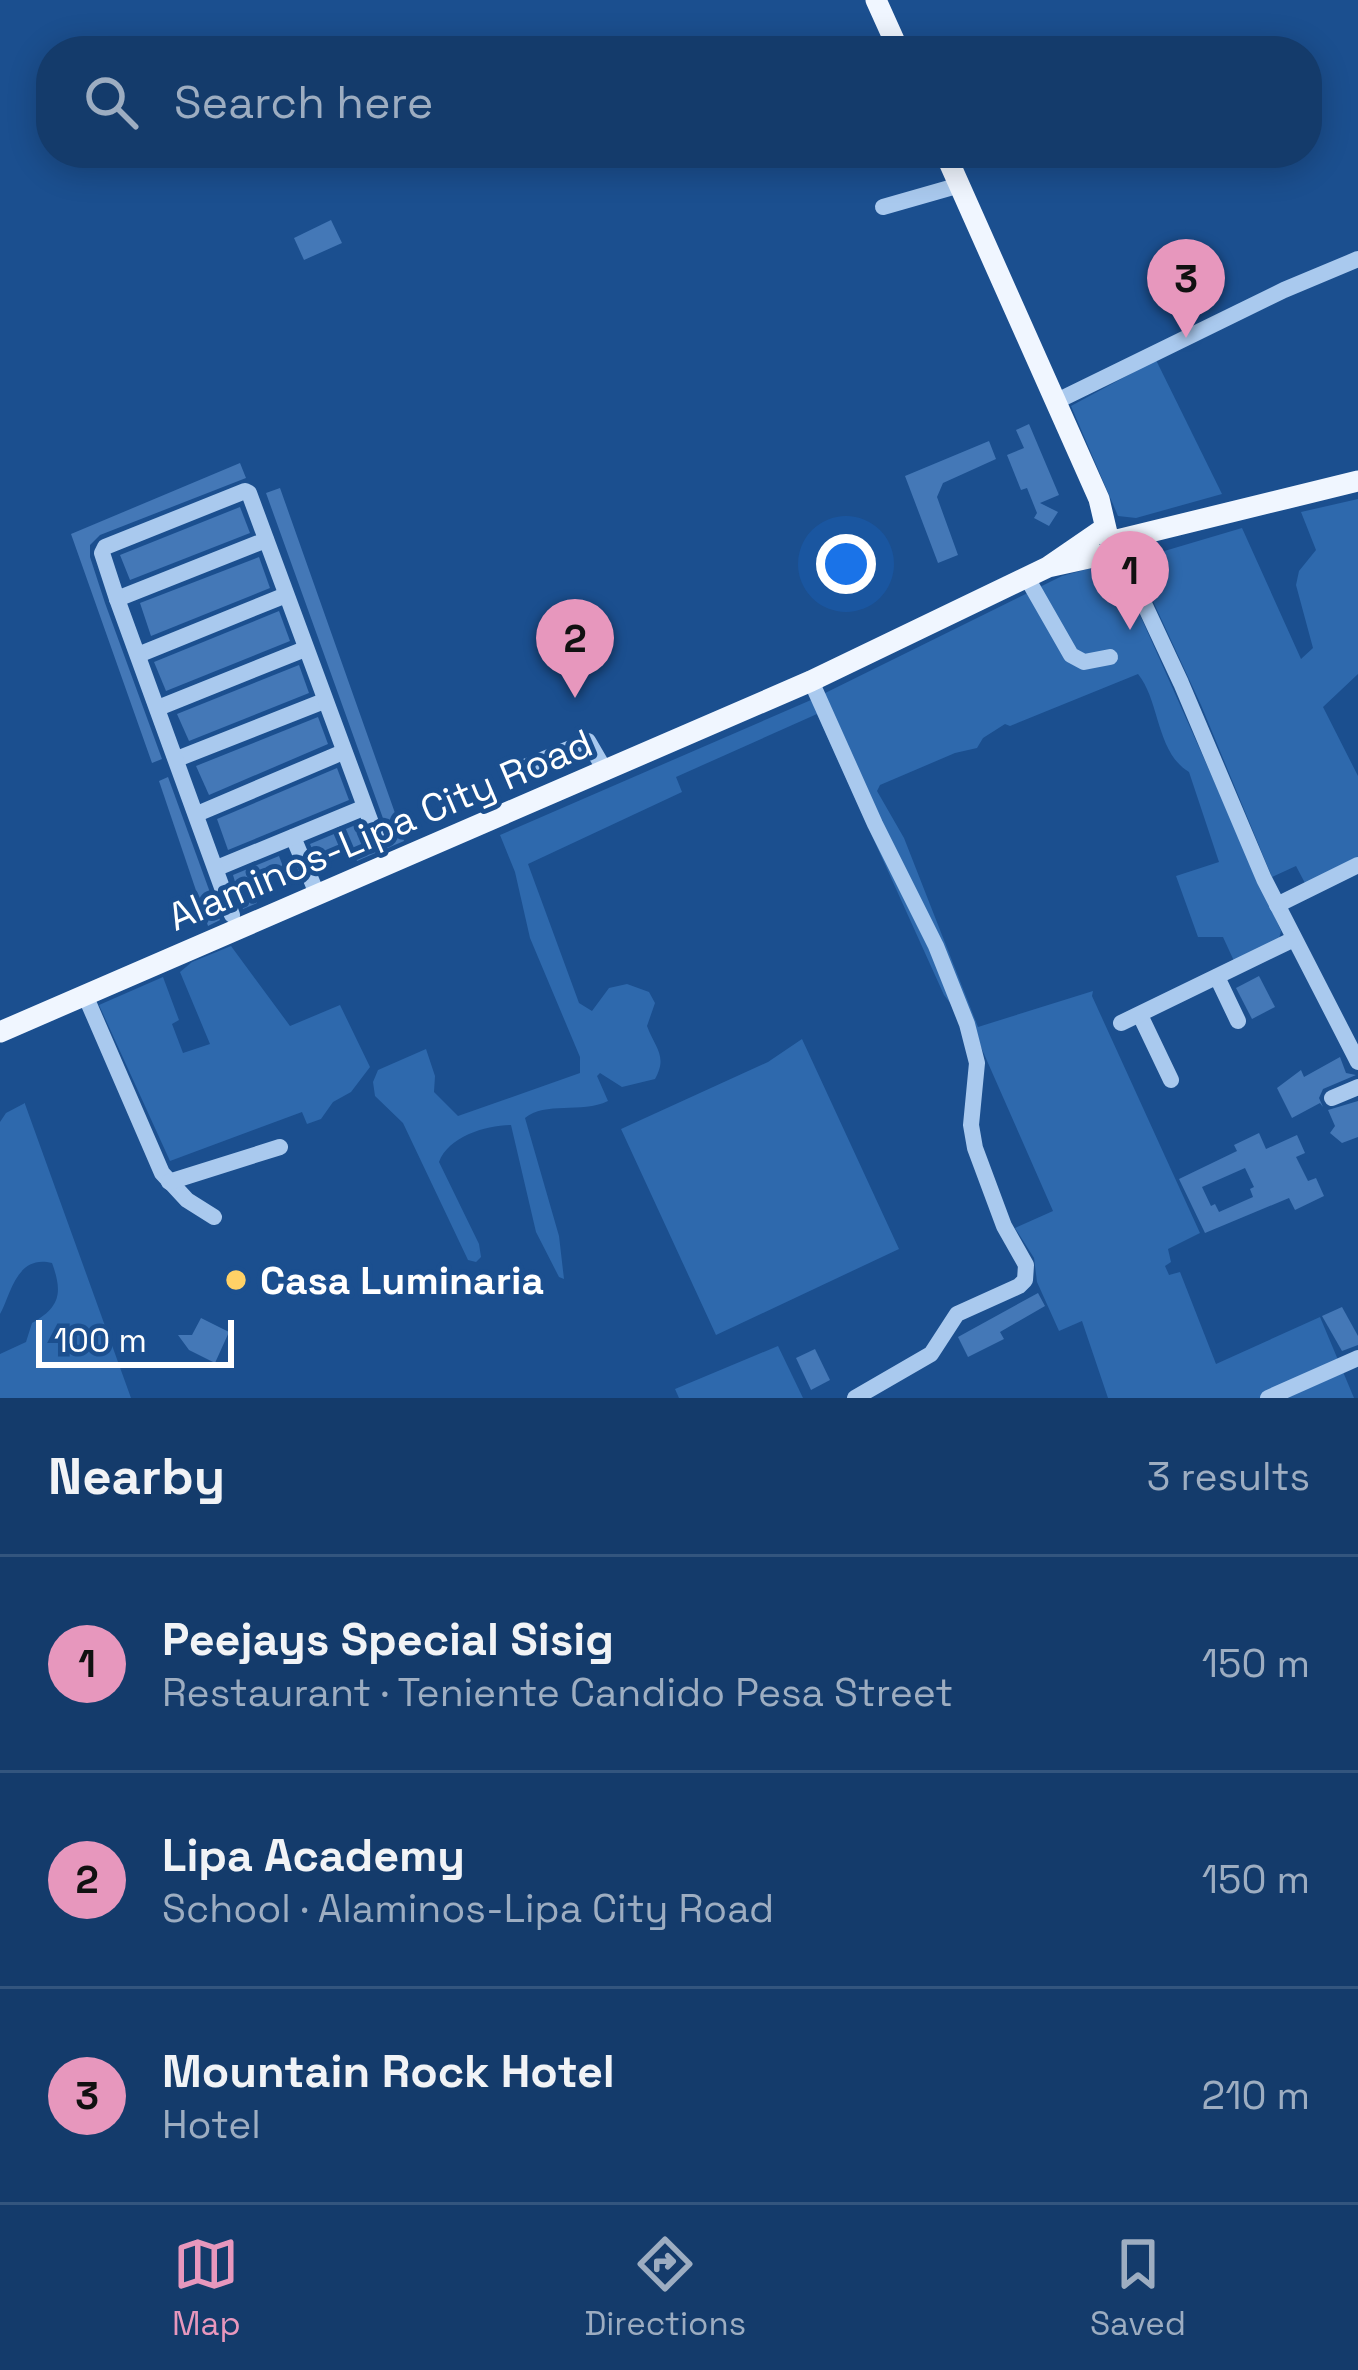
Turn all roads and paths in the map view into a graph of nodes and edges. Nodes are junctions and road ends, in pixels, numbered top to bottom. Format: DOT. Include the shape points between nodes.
graph roads {
  1 [pos="876,0"];
  2 [pos="892,36"];
  3 [pos="952,168"];
  4 [pos="959,185"];
  5 [pos="884,207"];
  6 [pos="1358,260"];
  7 [pos="1054,402"];
  8 [pos="1358,481"];
  9 [pos="266,540"];
  10 [pos="1103,544"];
  11 [pos="1027,578"];
  12 [pos="286,595"];
  13 [pos="117,599"];
  14 [pos="305,649"];
  15 [pos="138,655"];
  16 [pos="1110,657"];
  17 [pos="811,682"];
  18 [pos="324,700"];
  19 [pos="158,708"];
  20 [pos="343,752"];
  21 [pos="176,759"];
  22 [pos="526,767"];
  23 [pos="606,772"];
  24 [pos="363,808"];
  25 [pos="197,814"];
  26 [pos="293,837"];
  27 [pos="377,839"];
  28 [pos="1358,865"];
  29 [pos="217,868"];
  30 [pos="318,896"];
  31 [pos="1277,905"];
  32 [pos="232,915"];
  33 [pos="1294,939"];
  34 [pos="1217,977"];
  35 [pos="85,995"];
  36 [pos="1140,1016"];
  37 [pos="1238,1021"];
  38 [pos="1121,1023"];
  39 [pos="0,1032"];
  40 [pos="1358,1062"];
  41 [pos="1171,1080"];
  42 [pos="1358,1088"];
  43 [pos="1332,1098"];
  44 [pos="280,1147"];
  45 [pos="169,1182"];
  46 [pos="214,1217"];
  47 [pos="1353,1360"];
  48 [pos="855,1398"];
  49 [pos="1268,1398"];
  1 -- 2 [label="main road"];
  3 -- 4 [label="main road"];
  4 -- 5 [label="street"];
  4 -- 7 [label="main road"];
  6 -- 7 [label="street"];
  7 -- 10 [label="main road" via="1092,484"];
  8 -- 10 [label="main road, Alaminos-Lipa City Road"];
  9 -- 12 [label="street"];
  9 -- 13 [label="street"];
  9 -- 13 [label="street" via="245,491 104,547"];
  10 -- 11 [label="main road, Alaminos-Lipa City Road"];
  10 -- 31 [label="street" via="1132,579"];
  11 -- 16 [label="street" via="1071,655 1084,662"];
  11 -- 17 [label="main road, Alaminos-Lipa City Road"];
  12 -- 14 [label="street"];
  12 -- 15 [label="street"];
  13 -- 15 [label="street"];
  14 -- 18 [label="street"];
  14 -- 19 [label="street"];
  15 -- 19 [label="street"];
  17 -- 23 [label="main road, Alaminos-Lipa City Road"];
  17 -- 48 [label="street" via="954,988 976,1057 971,1125 980,1172 1027,1274 1019,1286 952,1318 924,1359"];
  18 -- 20 [label="street"];
  18 -- 21 [label="street"];
  19 -- 21 [label="street"];
  20 -- 24 [label="street"];
  20 -- 25 [label="street"];
  21 -- 25 [label="street"];
  22 -- 23 [label="street" via="588,741"];
  23 -- 30 [label="main road, Alaminos-Lipa City Road"];
  24 -- 26 [label="street"];
  24 -- 27 [label="street"];
  25 -- 29 [label="street"];
  26 -- 29 [label="street"];
  26 -- 30 [label="street"];
  28 -- 31 [label="street"];
  29 -- 32 [label="street"];
  30 -- 35 [label="main road, Alaminos-Lipa City Road"];
  31 -- 33 [label="street"];
  33 -- 34 [label="street"];
  33 -- 40 [label="street"];
  34 -- 36 [label="street"];
  34 -- 37 [label="street"];
  35 -- 39 [label="main road, Alaminos-Lipa City Road"];
  35 -- 45 [label="street"];
  36 -- 38 [label="street"];
  36 -- 41 [label="street"];
  42 -- 43 [label="street"];
  44 -- 45 [label="street"];
  45 -- 46 [label="street"];
  47 -- 49 [label="street"];
}
